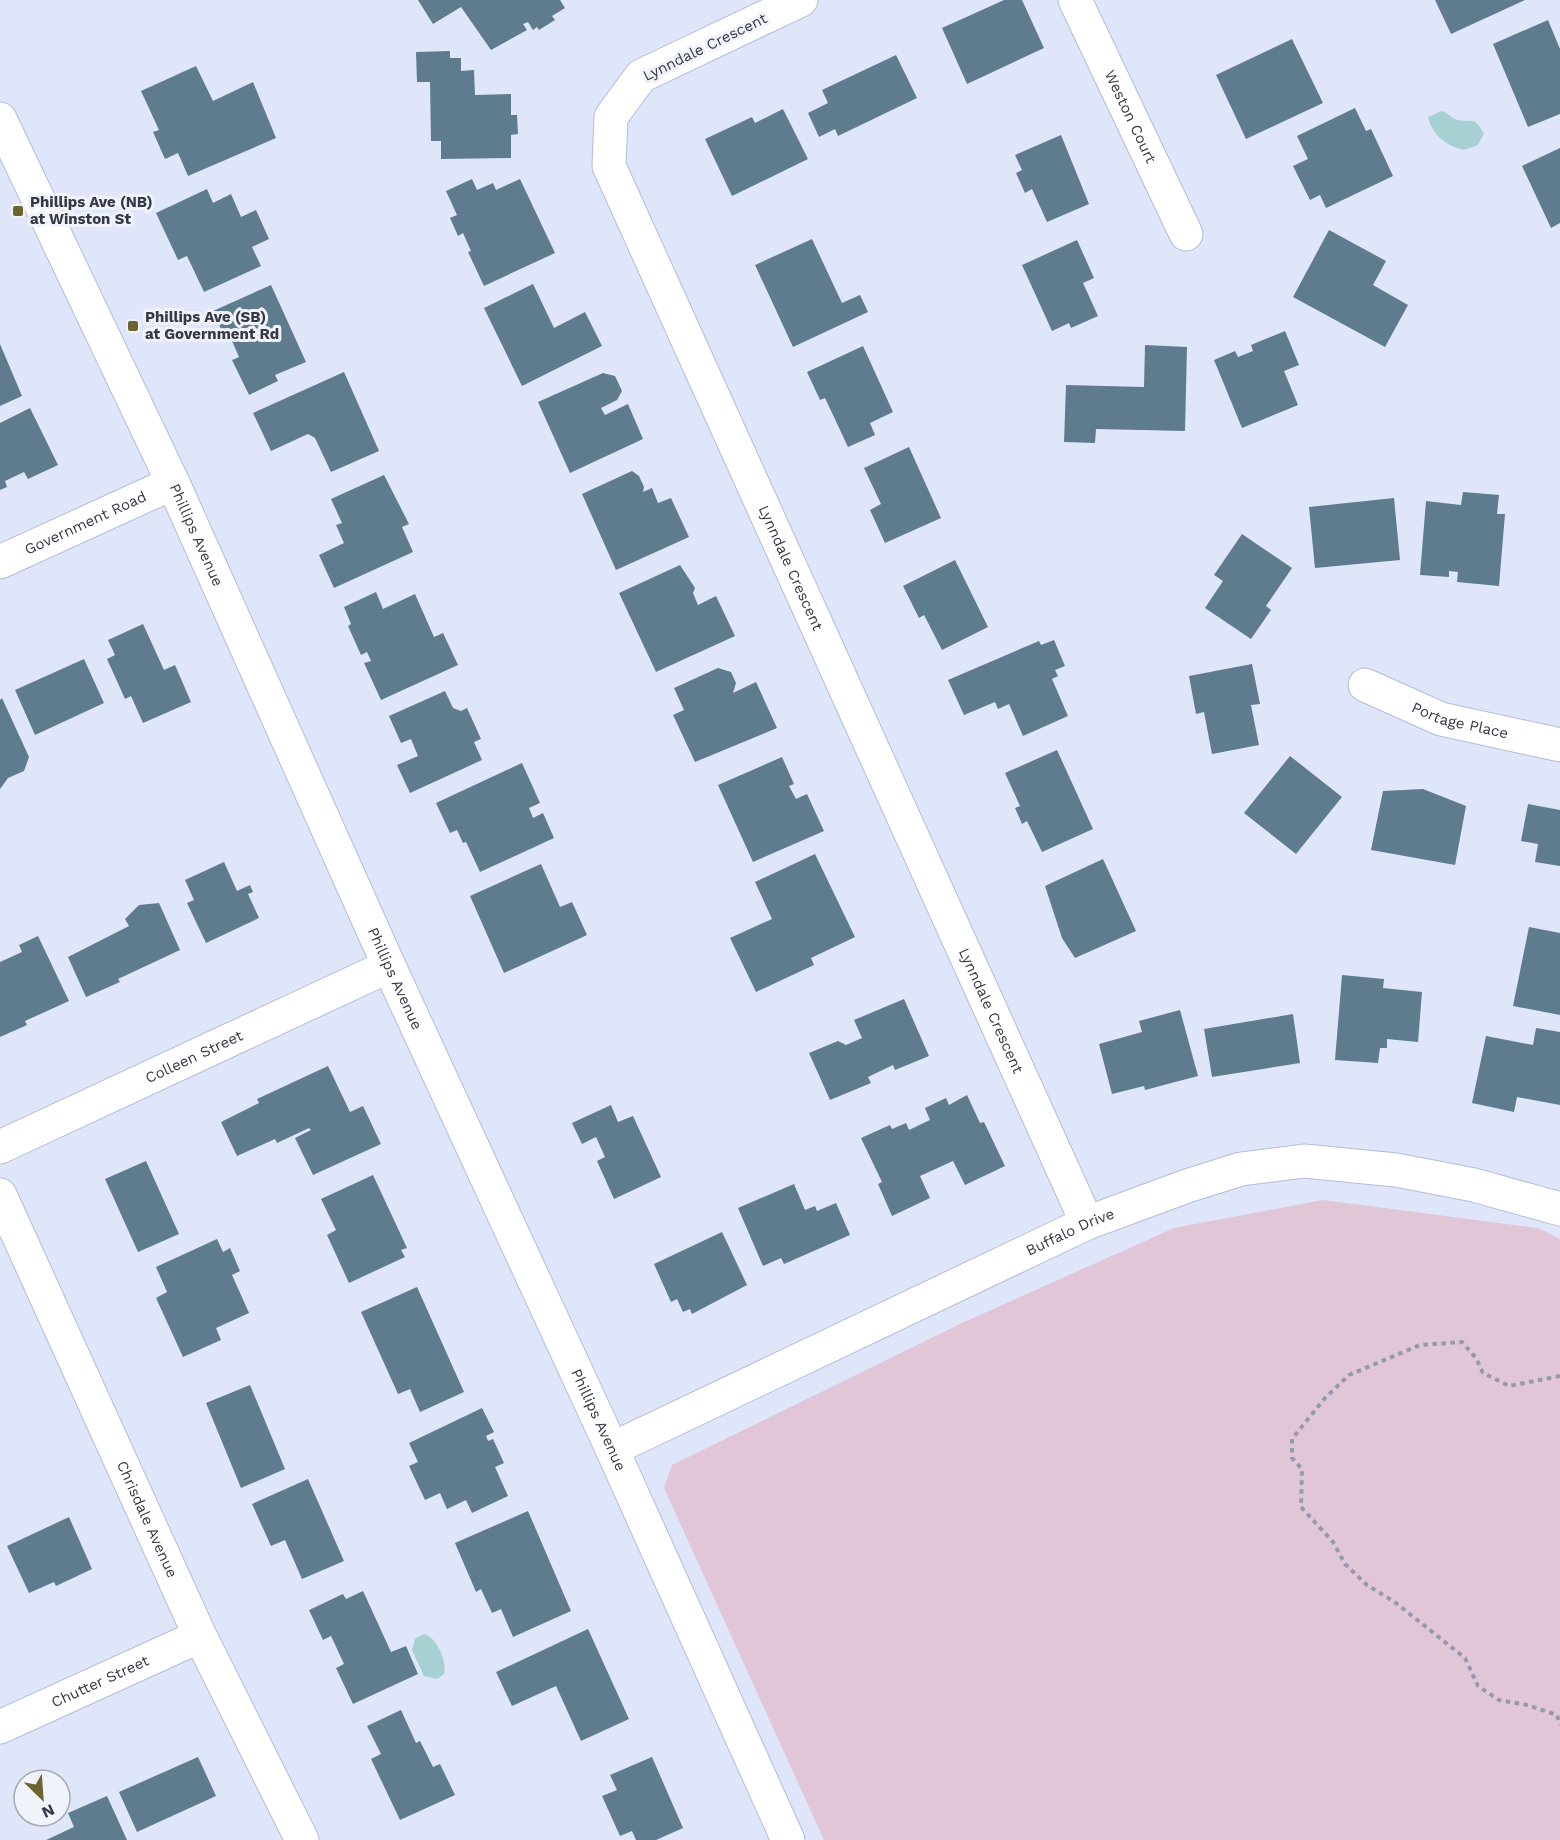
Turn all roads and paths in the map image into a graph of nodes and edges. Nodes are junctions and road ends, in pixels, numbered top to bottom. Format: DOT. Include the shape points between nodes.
graph roads {
  1 [pos="801,0"];
  2 [pos="1075,0"];
  3 [pos="0,119"];
  4 [pos="1186,234"];
  5 [pos="173,483"];
  6 [pos="0,562"];
  7 [pos="1365,685"];
  8 [pos="1560,745"];
  9 [pos="389,966"];
  10 [pos="0,1147"];
  11 [pos="0,1195"];
  12 [pos="1560,1209"];
  13 [pos="1087,1224"];
  14 [pos="1560,1376"];
  15 [pos="612,1449"];
  16 [pos="200,1636"];
  17 [pos="1560,1725"];
  18 [pos="0,1727"];
  19 [pos="302,1840"];
  20 [pos="788,1840"];
  1 -- 13 [label="street, Lynndale Crescent" via="641,76 611,117 609,166"];
  2 -- 4 [label="street, Weston Court"];
  3 -- 5 [label="street, Phillips Avenue"];
  5 -- 6 [label="street, Government Road"];
  5 -- 9 [label="street, Phillips Avenue"];
  7 -- 8 [label="street, Portage Place" via="1441,719"];
  9 -- 10 [label="street, Colleen Street"];
  9 -- 15 [label="street, Phillips Avenue"];
  11 -- 16 [label="street, Chrisdale Avenue"];
  12 -- 13 [label="street, Buffalo Drive" via="1474,1185 1396,1170 1304,1161 1241,1169"];
  13 -- 15 [label="street, Buffalo Drive"];
  14 -- 17 [label="path" via="1509,1386 1483,1373 1462,1342 1420,1345 1349,1375 1292,1439 1293,1458 1302,1469 1302,1507 1333,1542 1345,1564 1465,1658 1478,1686 1499,1700 1557,1715"];
  15 -- 20 [label="street, Phillips Avenue"];
  16 -- 18 [label="street, Chutter Street"];
  16 -- 19 [label="street, Chrisdale Avenue"];
}
